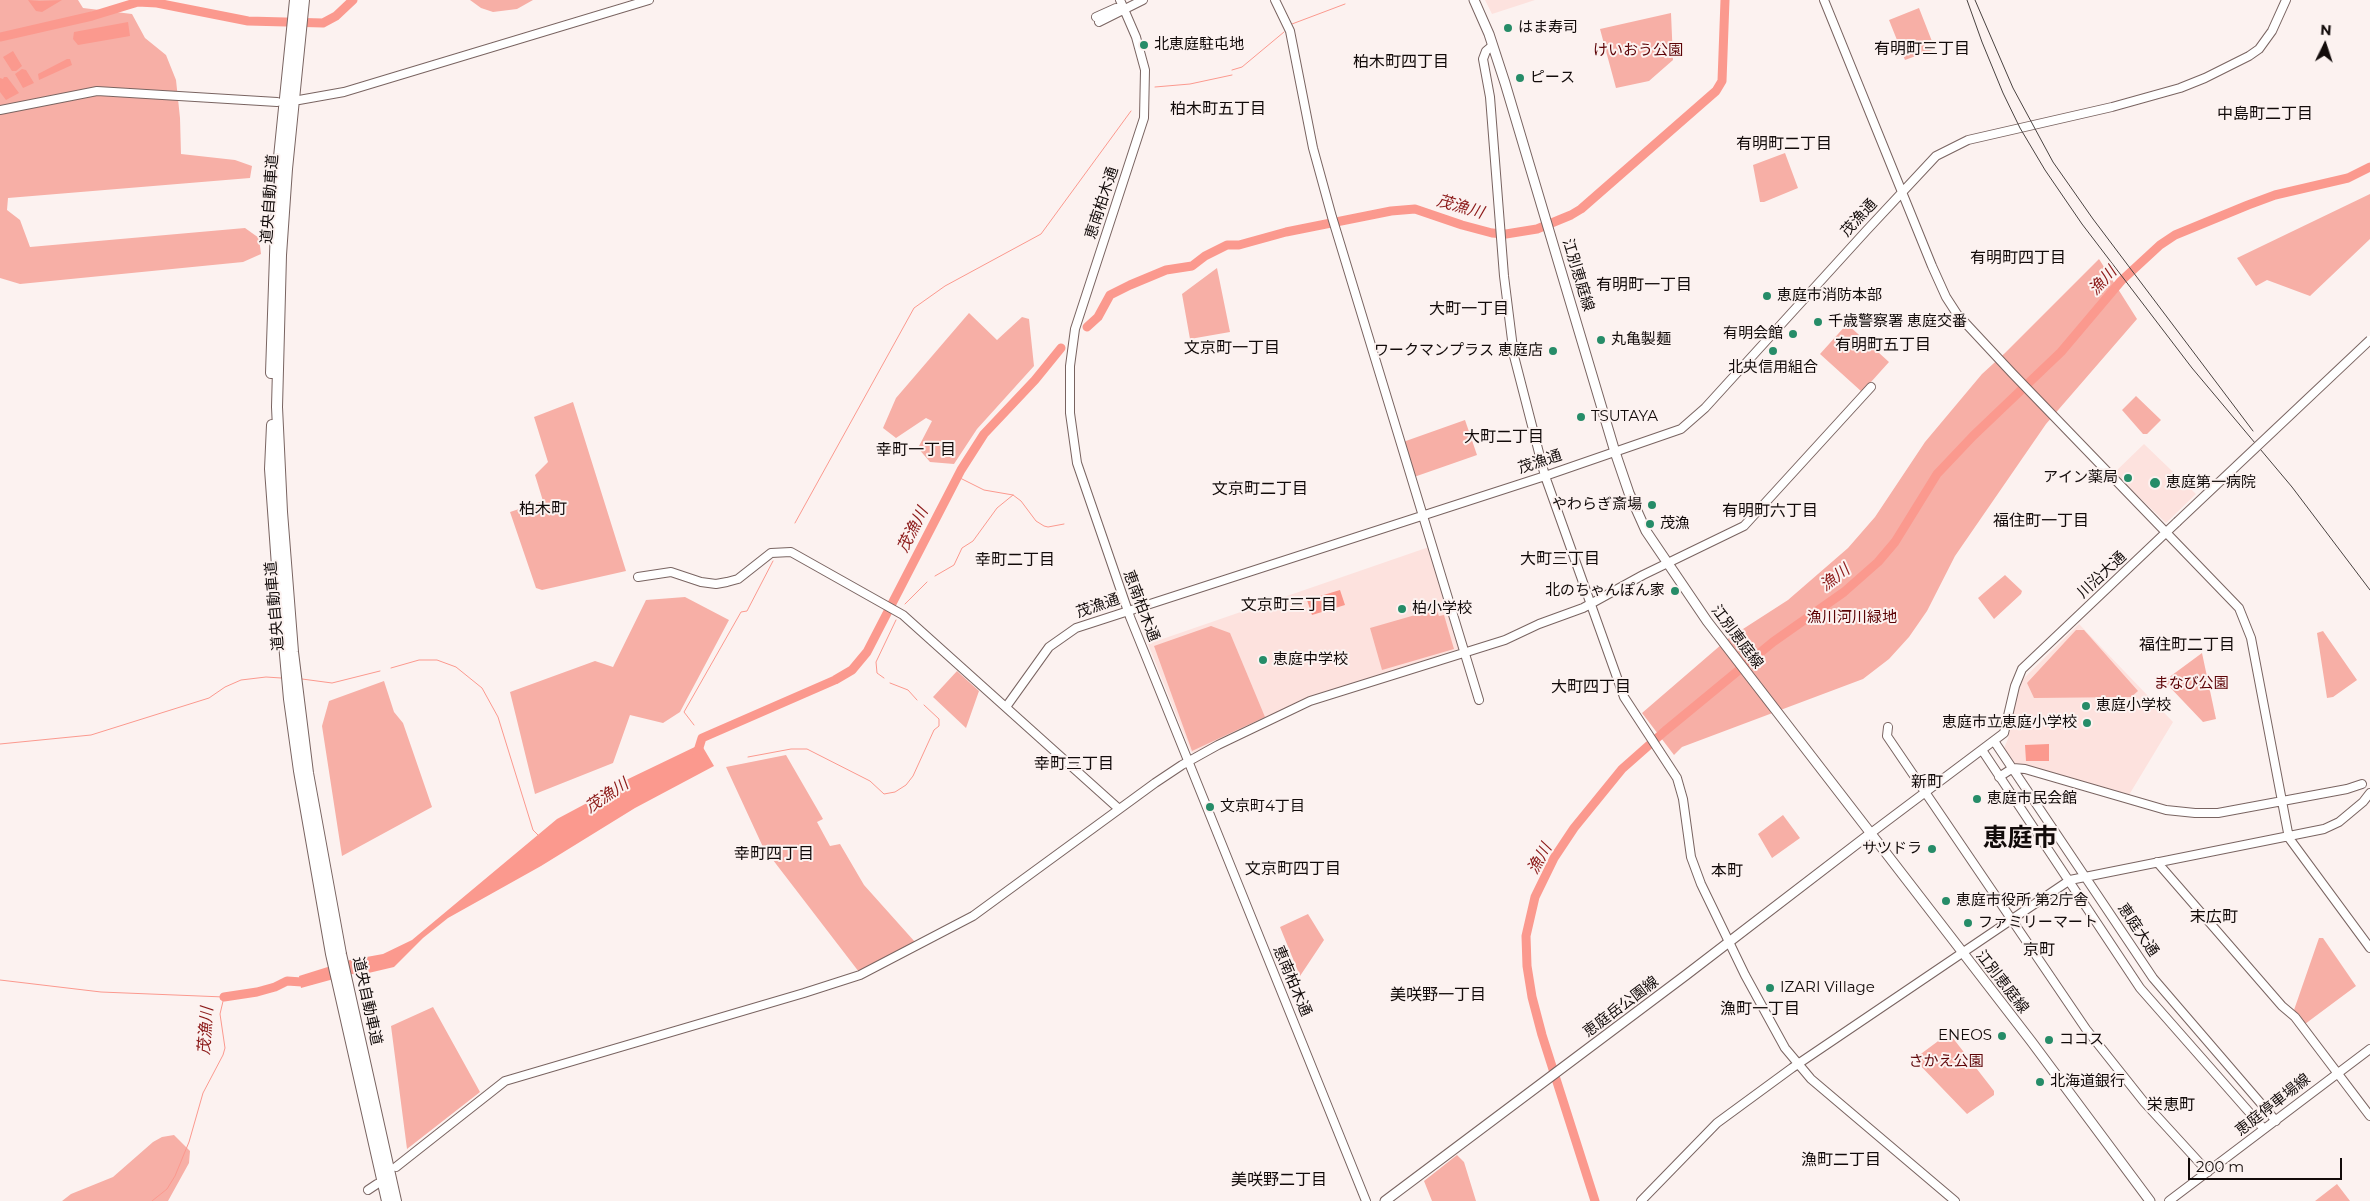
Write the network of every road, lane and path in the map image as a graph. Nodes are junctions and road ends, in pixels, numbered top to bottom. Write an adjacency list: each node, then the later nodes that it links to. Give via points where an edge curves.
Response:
1 (649, 0): 12 (street, via 344,92)
2 (1120, 0): 9 (street, 恵南柏木通)
3 (1143, 0): 9 (street)
4 (1275, 0): 20 (street, via 1290,31 1313,148)
5 (1474, 0): 11 (main road, 江別恵庭線)
6 (1824, 0): 15 (street)
7 (2286, 0): 15 (street, 茂漁通, via 2272,31 2259,49 2227,68 2180,88 1968,140 1931,161)
8 (298, 5): 51 (highway, 道央自動車道, via 281,255 277,406 300,712)
9 (1123, 9): 10 (street, via 1116,8); 25 (street, 恵南柏木通, via 1136,37 1145,70 1144,118 1075,329 1069,385 1071,430 1077,464)
10 (1097, 20)
11 (1492, 46): 18 (main road, 江別恵庭線); 19 (street, via 1486,50 1483,59 1490,97 1514,356)
12 (299, 100)
13 (278, 102): 14 (street, via 97,91)
14 (0, 110)
15 (1902, 193): 18 (street, 茂漁通, via 1695,419 1671,434); 21 (street, via 1946,297 1957,314)
16 (2370, 340): 21 (street, 川沿大通, bridge)
17 (1871, 387): 22 (street, via 1744,526)
18 (1616, 452): 19 (street, 茂漁通); 22 (main road, 江別恵庭線, via 1636,512)
19 (1546, 476): 20 (street, 茂漁通); 24 (street)
20 (1422, 515): 25 (street, 茂漁通); 26 (street)
21 (2167, 532): 30 (street, 川沿大通, via 2022,669 2004,733); 38 (street, via 2231,598 2246,622)
22 (1668, 564): 24 (street); 42 (main road, 江別恵庭線, via 1762,693)
23 (638, 577): 28 (street, via 671,572 716,584 738,579 770,552 790,552 903,615)
24 (1590, 603): 26 (street, via 1506,640); 48 (street, via 1624,697 1677,778 1693,863)
25 (1128, 611): 28 (street, 茂漁通, via 1076,628 1054,642); 32 (street, 恵南柏木通)
26 (1465, 653): 27 (street); 32 (street, via 1310,701)
27 (1479, 700)
28 (1006, 707): 40 (street)
29 (1888, 727): 36 (street, via 1887,736)
30 (1994, 741): 31 (street, 川沿大通); 33 (street, 恵庭大通)
31 (1982, 750): 34 (street, 恵庭大通); 36 (street, 川沿大通)
32 (1189, 761): 40 (street); 64 (street, 恵南柏木通)
33 (2013, 768): 34 (street); 38 (street, via 2185,813 2218,813); 45 (street, 恵庭大通)
34 (1999, 777): 46 (street, 恵庭大通)
35 (2362, 784): 38 (street)
36 (1926, 793): 42 (street, 川沿大通); 47 (street)
37 (2370, 793): 39 (street)
38 (2281, 801): 43 (street)
39 (2363, 802): 41 (street); 43 (street, via 2339,822)
40 (1119, 809): 58 (street, via 973,916 860,975 505,1082)
41 (2370, 809)
42 (1871, 833): 48 (main road, 恵庭岳公園線); 50 (main road, 江別恵庭線)
43 (2289, 838): 44 (street); 49 (street)
44 (2157, 862): 45 (street); 54 (street, via 2295,1017)
45 (2085, 876): 46 (street); 56 (street, 恵庭大通, via 2153,978)
46 (2070, 880): 47 (street); 57 (street, 恵庭大通, via 2140,988)
47 (2012, 919): 50 (street); 59 (street, via 2086,1029 2120,1073)
48 (1729, 942): 53 (street, via 1773,1027); 65 (main road, 恵庭岳公園線)
49 (2370, 948)
50 (1962, 953): 53 (street); 68 (main road, 江別恵庭線)
51 (343, 989): 62 (highway, 道央自動車道); 63 (highway, 道央自動車道)
52 (2370, 1049): 54 (street, 恵庭停車場線)
53 (1799, 1064): 66 (street, via 1717,1123); 67 (street, via 1822,1089)
54 (2338, 1073): 55 (street); 56 (street, 恵庭停車場線)
55 (2370, 1116)
56 (2276, 1121): 57 (street, 恵庭停車場線)
57 (2264, 1129): 59 (street, 恵庭停車場線)
58 (396, 1168)
59 (2208, 1172): 69 (street, 恵庭停車場線)
60 (377, 1184): 61 (street)
61 (368, 1190)
62 (387, 1201)
63 (396, 1201)
64 (1366, 1201)
65 (1385, 1201)
66 (1641, 1201)
67 (1955, 1201)
68 (2150, 1201)
69 (2169, 1201)

